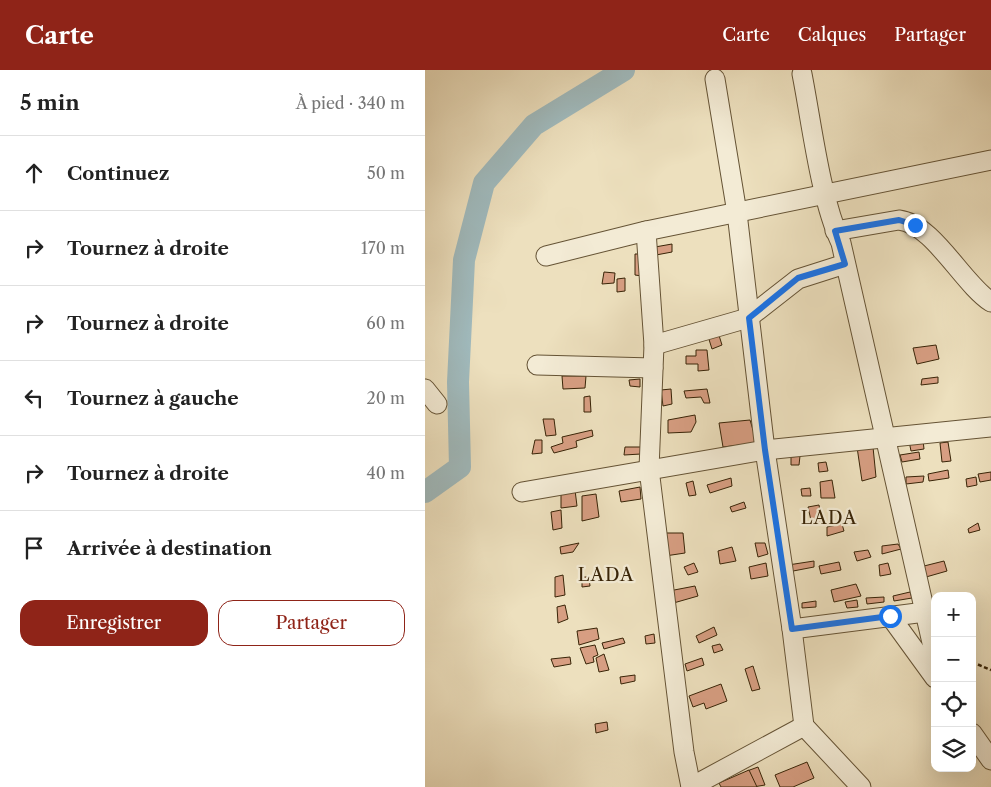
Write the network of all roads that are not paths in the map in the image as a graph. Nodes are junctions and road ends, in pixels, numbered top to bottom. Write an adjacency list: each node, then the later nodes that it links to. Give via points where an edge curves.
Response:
1 (802, 74): 4 (street)
2 (715, 79): 5 (street)
3 (991, 160): 4 (street)
4 (826, 194): 5 (street); 7 (street)
5 (737, 212): 6 (street); 11 (street)
6 (647, 231): 8 (street); 12 (street)
7 (835, 231): 9 (street); 10 (street, via 907,221)
8 (546, 256)
9 (845, 264): 11 (street, via 798,278); 18 (street)
10 (991, 302)
11 (749, 318): 12 (street); 19 (street)
12 (654, 345): 14 (street)
13 (537, 365): 14 (street)
14 (653, 368): 20 (street)
15 (425, 389): 16 (street)
16 (437, 404)
17 (991, 427): 18 (street)
18 (886, 437): 19 (street); 22 (street)
19 (765, 450): 20 (street); 24 (street)
20 (649, 469): 21 (street); 30 (street)
21 (522, 492)
22 (925, 612): 23 (street); 25 (street)
23 (890, 616): 24 (street); 26 (street)
24 (792, 629): 27 (street)
25 (931, 638)
26 (931, 672)
27 (804, 726): 30 (street); 31 (street)
28 (976, 738): 29 (street)
29 (991, 760)
30 (691, 787)
31 (861, 787)

